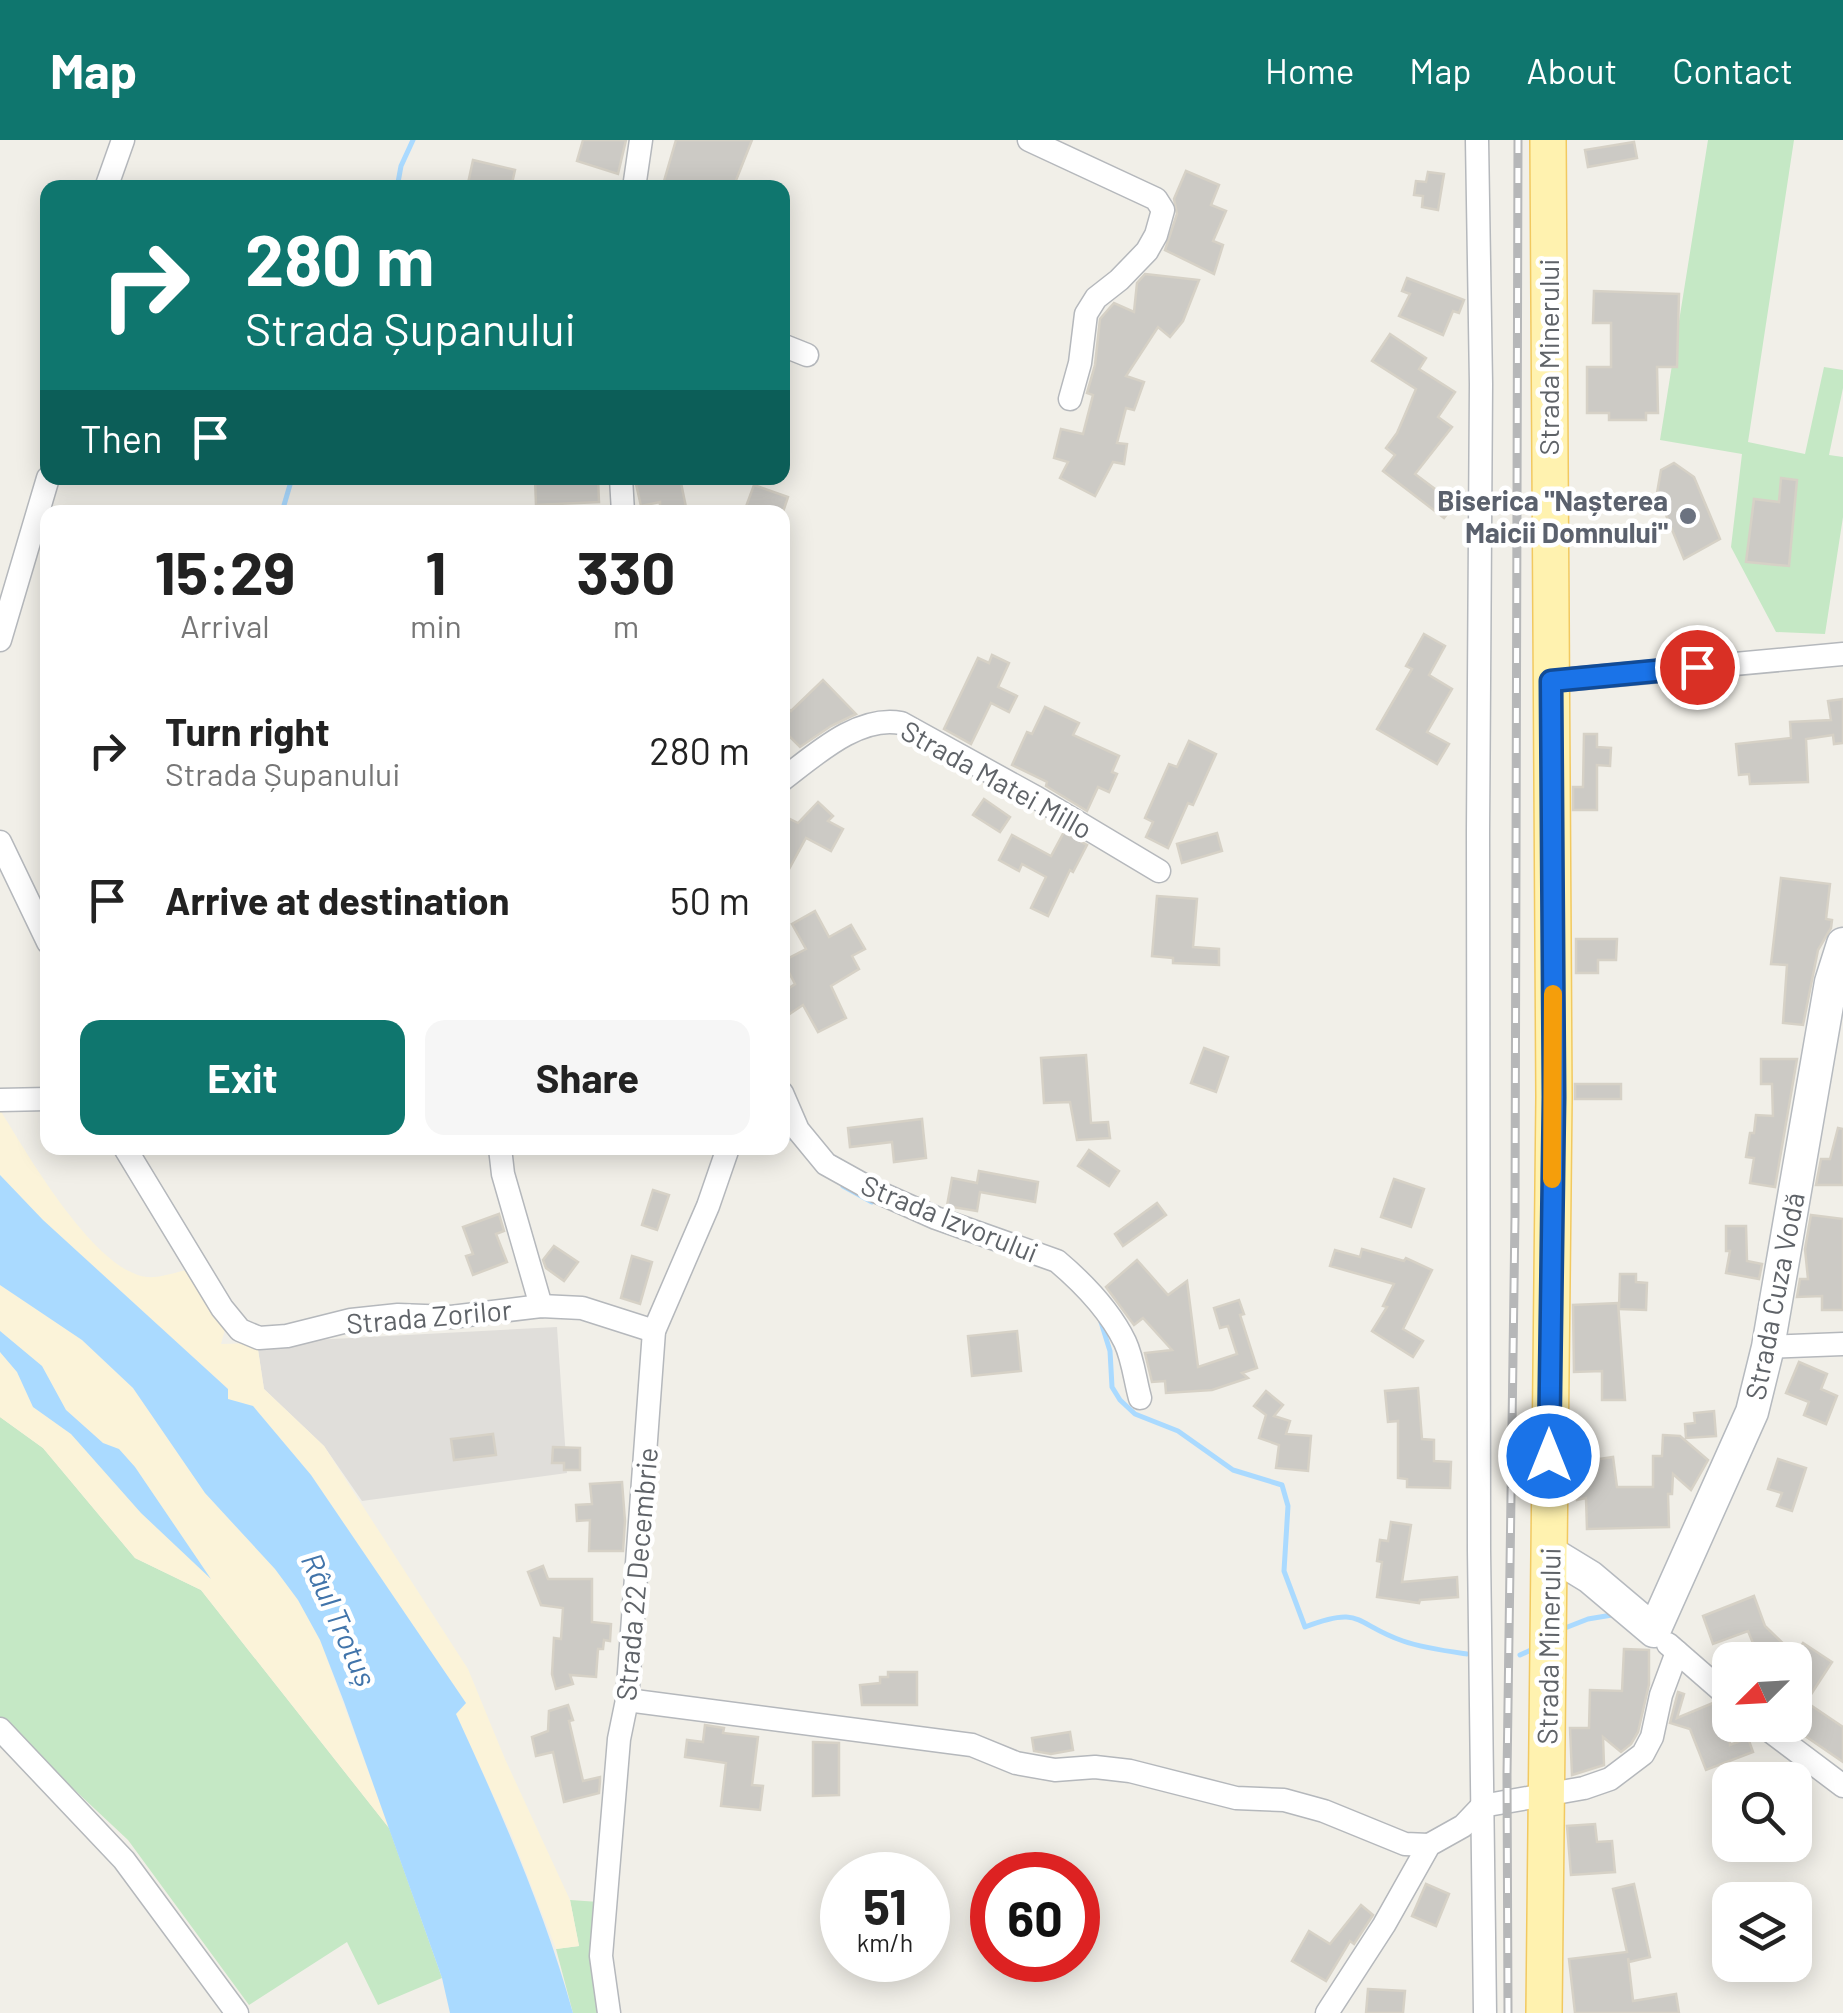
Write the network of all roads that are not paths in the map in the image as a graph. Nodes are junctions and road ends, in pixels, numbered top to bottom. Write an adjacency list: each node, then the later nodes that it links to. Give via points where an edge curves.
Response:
1 (123, 140): 6 (street)
2 (641, 140): 7 (street)
3 (1030, 140): 10 (street, via 1156,199 1163,210 1146,251 1086,314)
4 (1477, 140): 39 (street)
5 (1548, 140): 14 (main road, Strada Minerului)
6 (109, 180)
7 (635, 180)
8 (790, 349): 9 (street)
9 (807, 355)
10 (1070, 400)
11 (40, 505): 12 (street)
12 (0, 640)
13 (1843, 654): 14 (street)
14 (1551, 681): 31 (main road, Strada Minerului)
15 (790, 775): 17 (street, Strada Matei Millo, via 855,730 901,724)
16 (0, 842): 18 (street)
17 (1159, 871)
18 (40, 925)
19 (1843, 944): 29 (street, Strada Cuza Vodă)
20 (0, 1100): 21 (street)
21 (40, 1100)
22 (790, 1112): 30 (street, Strada Izvorului, via 826,1164 936,1218 1057,1261 1073,1274 1126,1344)
23 (128, 1155): 26 (street, Strada Zorilor, via 222,1308 240,1330 259,1338 351,1320)
24 (501, 1155): 26 (street)
25 (726, 1155): 27 (street, Strada 22 Decembrie)
26 (540, 1306): 27 (street, Strada Zorilor, via 582,1308)
27 (654, 1331): 34 (street, Strada 22 Decembrie)
28 (1843, 1344): 29 (street)
29 (1768, 1347): 32 (street, Strada Cuza Vodă, via 1752,1412)
30 (1140, 1398)
31 (1549, 1552): 32 (street, via 1590,1577); 38 (main road, Strada Minerului)
32 (1666, 1642): 33 (street); 38 (street, via 1661,1695 1643,1754 1610,1779)
33 (1712, 1682)
34 (627, 1700): 40 (street, via 972,1746 1056,1770 1130,1770 1236,1798 1284,1800 1405,1844); 42 (street, Strada 22 Decembrie, via 602,1956)
35 (0, 1729): 41 (street, via 124,1860)
36 (1785, 1742): 37 (street)
37 (1843, 1786)
38 (1546, 1794): 39 (street); 45 (main road, Strada Minerului)
39 (1482, 1806): 40 (street); 44 (street)
40 (1428, 1845): 43 (street)
41 (237, 2013)
42 (610, 2013)
43 (1327, 2013)
44 (1485, 2013)
45 (1544, 2013)

